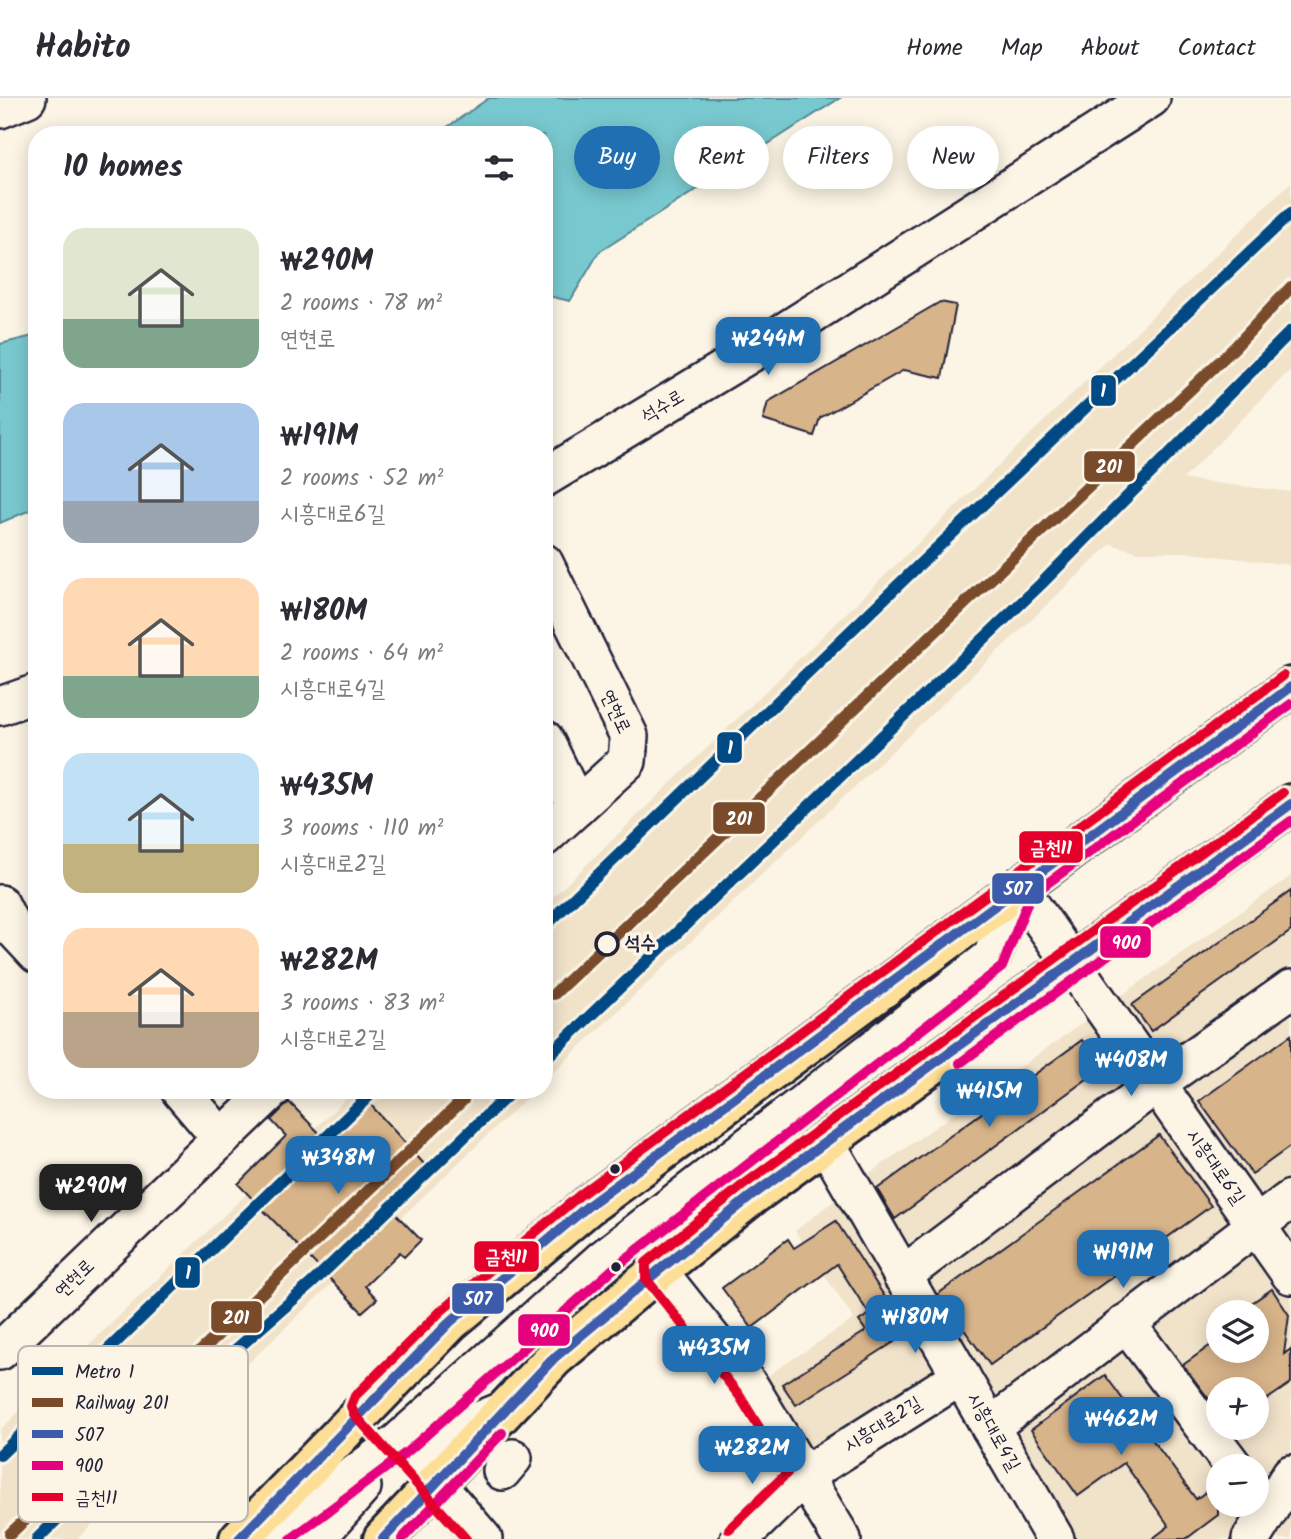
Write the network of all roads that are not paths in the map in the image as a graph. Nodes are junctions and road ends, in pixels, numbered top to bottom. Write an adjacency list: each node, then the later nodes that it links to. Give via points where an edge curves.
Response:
1 (27, 98): 3 (street)
2 (1151, 98): 4 (street, 석수로, via 756,351)
3 (0, 109)
4 (553, 473)
5 (553, 581): 11 (street, 연현로, via 629,736 627,761)
6 (1291, 687): 13 (main road)
7 (28, 696): 8 (street)
8 (0, 706)
9 (553, 758): 11 (street)
10 (1291, 804): 16 (main road)
11 (577, 807): 12 (street, 연현로)
12 (553, 829)
13 (1018, 887): 16 (street, 시흥대로6길); 31 (main road, via 588,1206 450,1322); 34 (street, via 992,957 604,1258)
14 (4, 921): 15 (street)
15 (28, 945)
16 (1072, 963): 18 (street, 시흥대로6길); 22 (main road)
17 (1291, 989): 18 (street)
18 (1156, 1084): 24 (street, 시흥대로6길); 27 (street)
19 (188, 1099): 21 (street)
20 (271, 1099): 21 (street, 연현로)
21 (221, 1138): 29 (street, 연현로)
22 (825, 1143): 25 (main road); 27 (street, 시흥대로4길)
23 (1291, 1199): 24 (street)
24 (1256, 1225): 26 (street, 시흥대로6길); 28 (street)
25 (658, 1271): 32 (main road, via 554,1358); 37 (street, via 750,1387)
26 (1291, 1275)
27 (902, 1276): 30 (street, 시흥대로4길)
28 (1126, 1324): 33 (street); 35 (street)
29 (0, 1351)
30 (961, 1376): 33 (street, 시흥대로4길); 37 (street, 시흥대로2길)
31 (365, 1406): 34 (street); 40 (main road)
32 (505, 1410): 34 (street); 38 (main road)
33 (990, 1427): 47 (street, 시흥대로4길)
34 (402, 1446): 38 (street); 41 (street); 42 (street)
35 (1224, 1454)
36 (1291, 1474): 39 (street)
37 (805, 1475): 45 (street, 시흥대로2길); 46 (street)
38 (435, 1483): 43 (main road); 44 (street)
39 (1269, 1502)
40 (239, 1539)
41 (268, 1539)
42 (316, 1539)
43 (383, 1539)
44 (483, 1539)
45 (739, 1539)
46 (842, 1539)
47 (1055, 1539)

